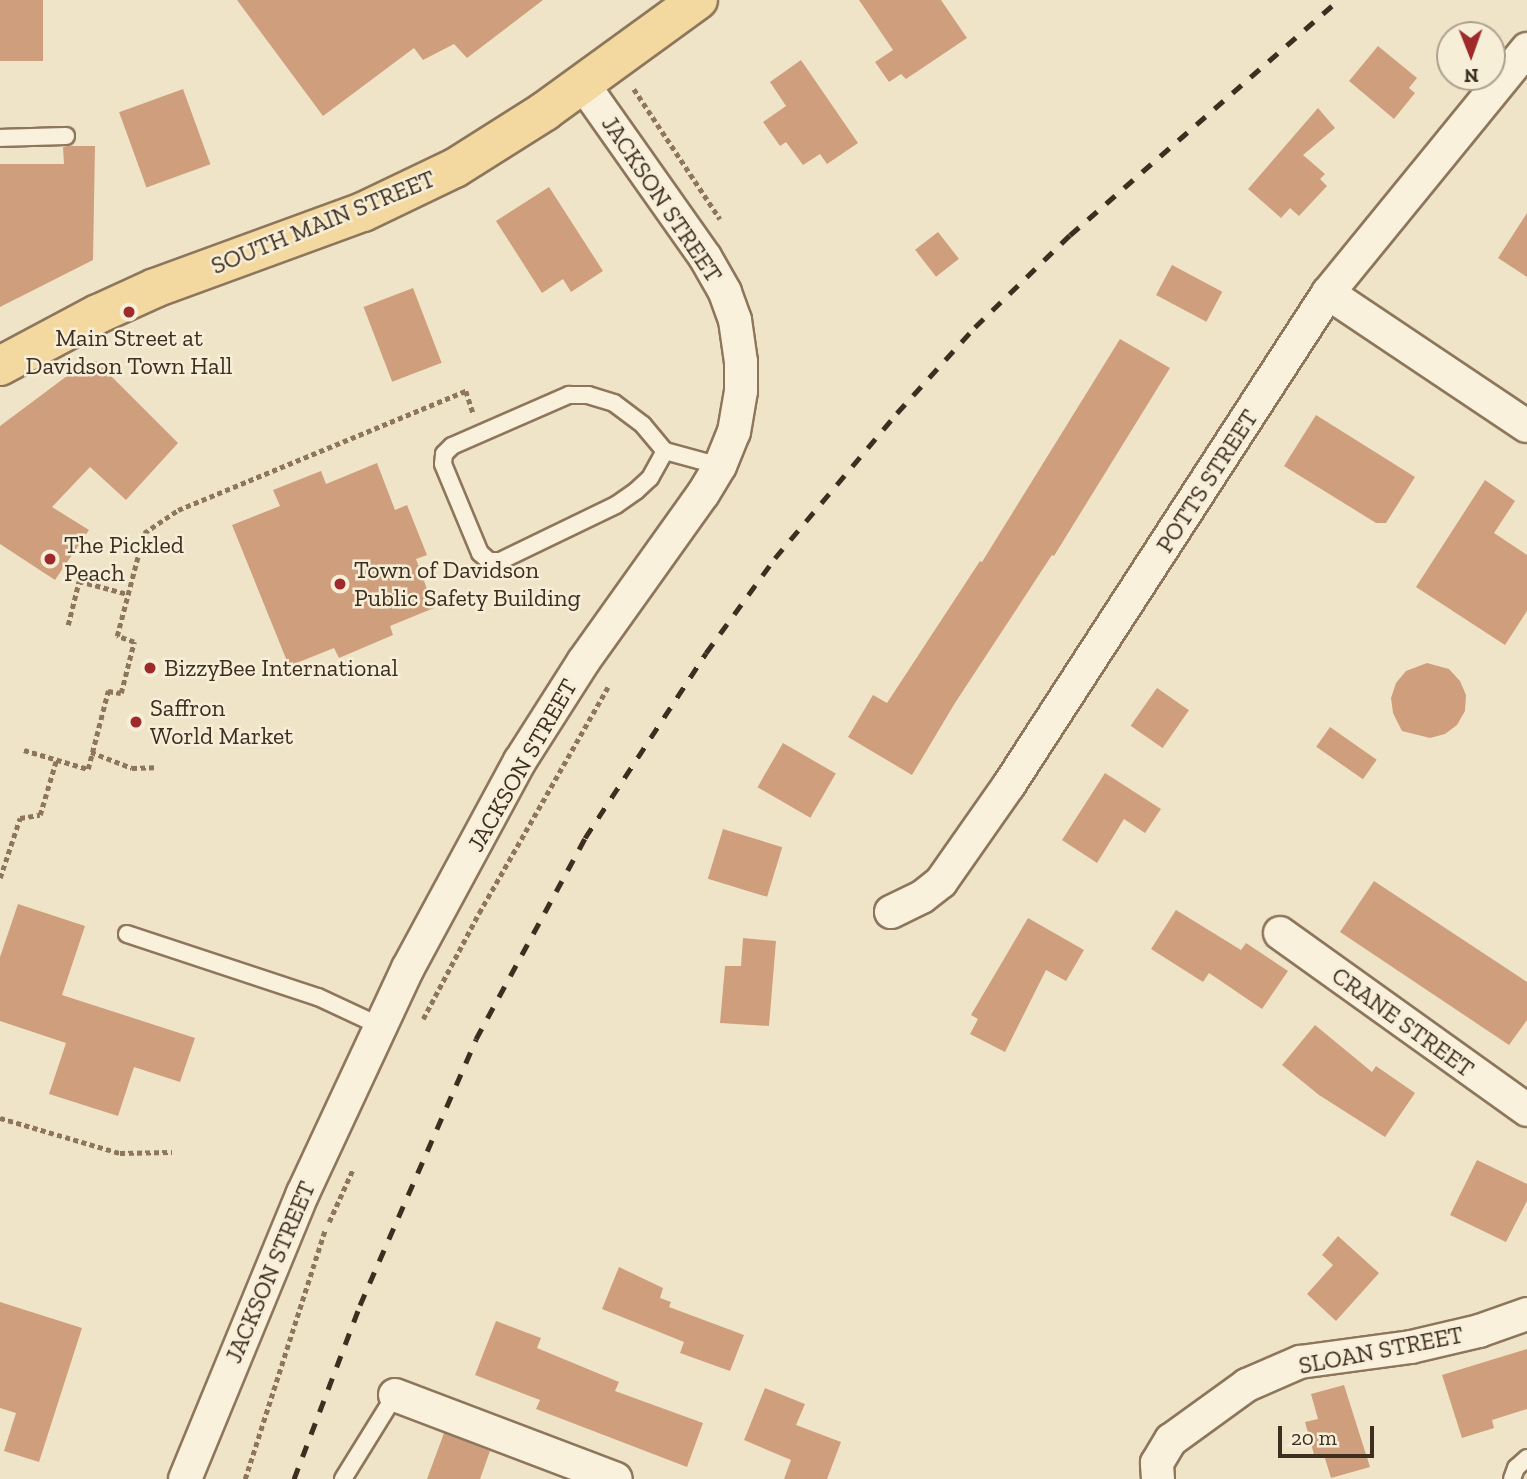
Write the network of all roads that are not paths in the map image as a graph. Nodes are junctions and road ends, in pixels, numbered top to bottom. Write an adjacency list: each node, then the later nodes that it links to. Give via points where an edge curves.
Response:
1 (698, 0): 3 (main road, SOUTH MAIN STREET)
2 (1527, 49): 6 (street, POTTS STREET)
3 (583, 85): 7 (main road, SOUTH MAIN STREET, via 455,168 411,190 155,288); 10 (street, JACKSON STREET, via 705,257 728,302 741,362 741,391 734,432)
4 (66, 136): 5 (lane)
5 (0, 138)
6 (1328, 293): 8 (street); 11 (street, POTTS STREET, via 1009,785 941,882)
7 (0, 366)
8 (1527, 426)
9 (665, 451): 9 (lane, via 643,425 614,403 569,394 452,446 444,454 443,464 480,553 489,561 500,561 616,505 650,478); 10 (lane)
10 (720, 466): 14 (street, JACKSON STREET, via 520,761)
11 (891, 912)
12 (1280, 933): 15 (street, CRANE STREET)
13 (127, 934): 14 (lane, via 318,997)
14 (380, 1026): 19 (street, JACKSON STREET, via 303,1193)
15 (1527, 1110)
16 (1527, 1314): 22 (street, SLOAN STREET, via 1410,1347 1300,1362 1247,1385 1171,1440 1157,1464)
17 (394, 1395): 20 (lane); 21 (street)
18 (1527, 1458): 23 (lane)
19 (189, 1478)
20 (343, 1479)
21 (616, 1479)
22 (1158, 1479)
23 (1512, 1479)

